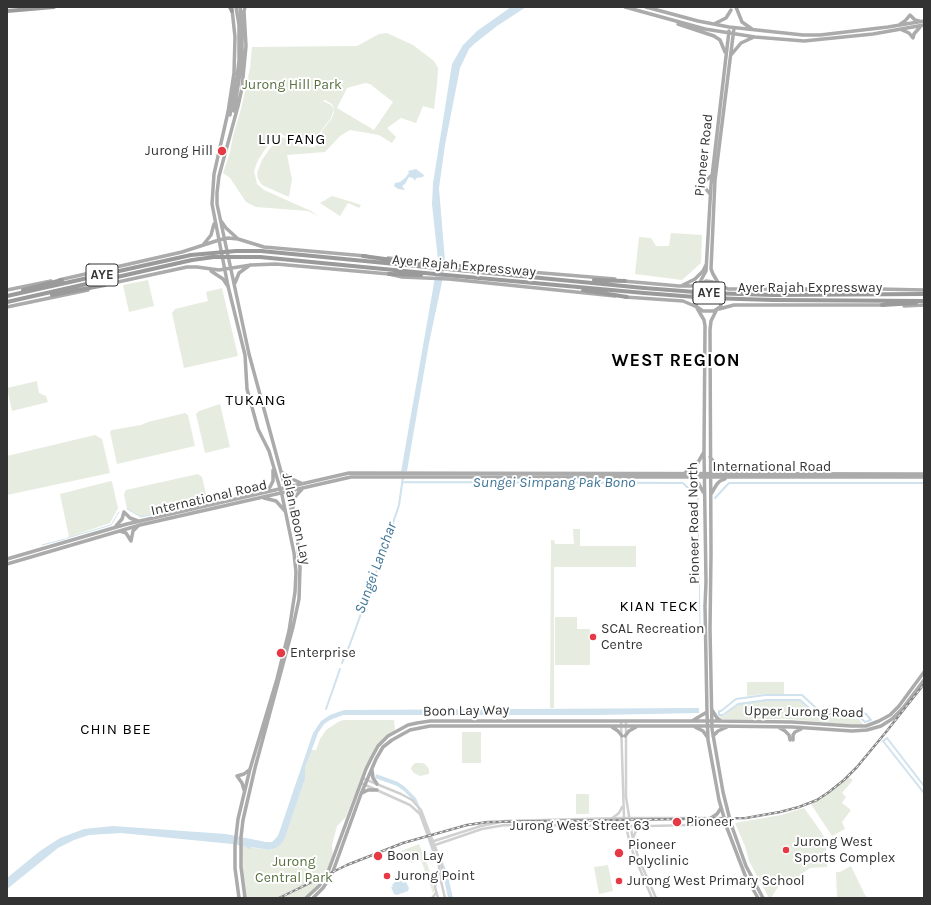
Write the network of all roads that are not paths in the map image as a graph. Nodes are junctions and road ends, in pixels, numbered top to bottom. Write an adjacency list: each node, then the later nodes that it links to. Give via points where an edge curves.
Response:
1 (54, 7): 10 (highway)
2 (236, 7): 22 (main road)
3 (240, 7): 22 (main road)
4 (244, 7): 24 (main road, via 246,46 242,88)
5 (625, 7): 11 (main road)
6 (646, 7): 13 (main road)
7 (736, 7): 17 (main road, via 742,22)
8 (231, 8): 23 (main road, via 235,37 234,73)
9 (731, 10): 13 (main road, via 726,18)
10 (7, 11)
11 (659, 16): 18 (main road, via 705,29); 20 (main road, via 714,36 720,40)
12 (924, 20): 16 (main road); 16 (main road, via 915,20 910,15)
13 (713, 24): 15 (main road)
14 (924, 25): 16 (main road); 16 (main road, via 917,30 913,38)
15 (731, 28): 17 (main road); 18 (main road, Pioneer Road)
16 (898, 28): 17 (main road, via 820,35); 19 (main road, via 837,39 804,41)
17 (755, 31)
18 (731, 33): 19 (main road); 20 (main road, Pioneer Road); 21 (main road, Pioneer Road)
19 (755, 37): 21 (main road, via 741,43)
20 (726, 52): 25 (main road, Pioneer Road)
21 (730, 56): 48 (main road, Pioneer Road, via 715,189 711,269)
22 (240, 61): 23 (main road); 24 (main road, via 236,105)
23 (224, 135): 28 (main road, Jalan Boon Lay, via 212,185)
24 (229, 137): 27 (main road, Jalan Boon Lay, via 218,186 217,204)
25 (712, 175): 26 (main road, Pioneer Road); 26 (main road, via 702,184)
26 (710, 194): 34 (main road, Pioneer Road)
27 (220, 218): 29 (main road, Jalan Boon Lay); 30 (main road)
28 (215, 222): 31 (main road, Jalan Boon Lay); 32 (main road, via 211,235)
29 (224, 239): 30 (main road); 31 (main road); 37 (main road, Jalan Boon Lay)
30 (238, 239): 33 (main road, via 264,247)
31 (219, 240): 32 (main road); 39 (main road, Jalan Boon Lay)
32 (202, 246): 42 (main road)
33 (362, 256): 36 (highway); 44 (main road)
34 (707, 262): 45 (main road, Pioneer Road); 51 (main road, via 695,279)
35 (250, 265): 37 (main road); 40 (main road, via 296,265); 46 (main road, via 239,273)
36 (433, 267): 43 (highway, Ayer Rajah Expressway / AYE); 57 (highway, Ayer Rajah Expressway / AYE, bridge, via 236,250 191,255)
37 (230, 268): 39 (main road); 46 (main road, Jalan Boon Lay)
38 (206, 269): 39 (main road); 47 (main road, via 187,267); 49 (main road, via 216,274)
39 (224, 270): 49 (main road, Jalan Boon Lay)
40 (389, 274): 41 (highway); 59 (main road)
41 (435, 274): 50 (highway, Ayer Rajah Expressway / AYE); 61 (highway, Ayer Rajah Expressway / AYE, bridge, via 260,257 214,257)
42 (62, 280): 53 (main road); 57 (highway)
43 (584, 281): 44 (highway); 60 (highway, Ayer Rajah Expressway / AYE, bridge)
44 (625, 281): 51 (main road)
45 (700, 283): 48 (main road, via 709,281); 51 (main road); 66 (main road, via 693,295 693,302)
46 (234, 284): 71 (main road, Jalan Boon Lay, via 251,362)
47 (105, 285): 61 (highway); 65 (main road)
48 (719, 285): 52 (main road, via 728,289); 67 (main road, via 724,297)
49 (228, 286): 70 (main road, Jalan Boon Lay, via 244,355 247,389 258,429 269,451)
50 (563, 286): 59 (highway); 60 (highway, Ayer Rajah Expressway / AYE, bridge, via 708,298)
51 (679, 286)
52 (799, 289): 54 (main road); 55 (highway)
53 (7, 290)
54 (924, 290)
55 (876, 293): 56 (highway, Ayer Rajah Expressway / AYE); 60 (highway, Ayer Rajah Expressway / AYE)
56 (924, 294)
57 (12, 295): 58 (highway, Ayer Rajah Expressway / AYE)
58 (7, 296)
59 (627, 297): 66 (main road, via 683,301)
60 (773, 297): 63 (highway, Ayer Rajah Expressway / AYE)
61 (18, 300): 62 (highway, Ayer Rajah Expressway / AYE)
62 (7, 302)
63 (924, 303): 64 (highway)
64 (882, 305): 67 (main road, via 735,304)
65 (7, 307)
66 (697, 308): 67 (main road, via 707,312); 68 (main road, Pioneer Road North, via 705,326)
67 (718, 309): 69 (main road, Pioneer Road North, via 712,318 710,330)
68 (704, 451): 72 (main road, via 697,464); 73 (main road, Pioneer Road North)
69 (710, 457): 74 (main road, Pioneer Road North); 75 (main road, via 717,466)
70 (272, 464): 87 (main road, Jalan Boon Lay); 88 (main road, via 273,481)
71 (281, 472): 84 (main road, via 295,481); 86 (main road, Jalan Boon Lay)
72 (685, 473): 73 (main road, International Road); 78 (main road, International Road)
73 (704, 473): 74 (main road, International Road); 80 (main road, Pioneer Road North)
74 (710, 473): 75 (main road, International Road); 81 (main road, Pioneer Road North)
75 (732, 473): 76 (main road, International Road)
76 (924, 474)
77 (399, 475): 78 (main road, International Road); 84 (main road, International Road, via 349,473); 85 (main road, International Road, via 351,477)
78 (411, 475): 79 (main road, International Road)
79 (688, 478): 80 (main road, International Road); 89 (main road, via 699,484)
80 (704, 478): 81 (main road, International Road); 89 (main road, Pioneer Road North)
81 (710, 478): 82 (main road, International Road); 90 (main road, Pioneer Road North)
82 (734, 478): 83 (main road, International Road); 90 (main road, via 720,481)
83 (924, 478)
84 (304, 483): 86 (main road, International Road)
85 (302, 488): 86 (main road, International Road); 93 (main road, via 293,499)
86 (286, 490): 87 (main road, International Road); 93 (main road, Jalan Boon Lay)
87 (280, 491): 88 (main road, International Road); 91 (main road, International Road); 92 (main road, Jalan Boon Lay)
88 (265, 492): 94 (main road, International Road)
89 (704, 495): 101 (main road, Pioneer Road North)
90 (710, 495): 100 (main road, Pioneer Road North)
91 (259, 498): 92 (main road, via 276,501); 94 (main road, International Road)
92 (286, 512): 117 (main road, Jalan Boon Lay, via 296,572 293,613 277,679)
93 (293, 516): 123 (main road, Jalan Boon Lay, via 300,568 298,603)
94 (140, 523): 95 (main road, International Road); 95 (main road, via 133,531 131,540); 95 (main road, via 124,512)
95 (117, 529): 96 (main road, International Road); 97 (main road, International Road)
96 (7, 559)
97 (7, 564)
98 (924, 672): 104 (main road, Upper Jurong Road, via 899,706 879,721 866,726)
99 (924, 680): 112 (main road, Upper Jurong Road, via 903,708 881,726 852,732)
100 (711, 708): 103 (main road); 106 (main road, Pioneer Road North)
101 (707, 712): 102 (main road); 106 (main road, Pioneer Road North)
102 (690, 721): 105 (main road, Boon Lay Way); 106 (main road, Boon Lay Way)
103 (721, 721): 104 (main road, Upper Jurong Road); 106 (main road, Upper Jurong Road)
104 (806, 723): 112 (main road)
105 (624, 724): 107 (main road, Boon Lay Way); 108 (main road, Boon Lay Way); 113 (street); 118 (main road, Boon Lay Way, via 417,722 398,730 378,746)
106 (710, 724): 109 (main road, Boon Lay Way); 110 (main road, Upper Jurong Road); 114 (main road, Pioneer Road North); 115 (main road, Pioneer Road North)
107 (611, 726): 113 (main road); 116 (main road, Boon Lay Way, via 419,727 401,734 383,747)
108 (637, 726): 109 (main road, Boon Lay Way); 113 (main road)
109 (694, 726): 115 (main road, via 703,731)
110 (728, 726): 111 (main road, Upper Jurong Road); 114 (main road)
111 (777, 726): 112 (main road, Upper Jurong Road); 112 (main road, via 785,731 791,740 795,732)
112 (806, 728)
113 (624, 736): 126 (street); 129 (street)
114 (713, 736): 132 (main road, Pioneer Road North)
115 (708, 740): 127 (main road, Pioneer Road North)
116 (372, 768): 119 (main road, Boon Lay Way); 121 (main road, via 373,778)
117 (250, 769): 124 (main road, Jalan Boon Lay); 124 (main road, via 245,774 236,776 242,782)
118 (362, 778): 119 (street); 120 (main road, Boon Lay Way)
119 (367, 780): 120 (main road, Boon Lay Way); 121 (street)
120 (363, 784): 122 (street); 125 (main road, Boon Lay Way); 146 (main road, Boon Lay Way, via 328,872 319,886)
121 (377, 784): 141 (street, via 402,794 417,805)
122 (377, 790): 125 (main road, via 368,790); 141 (street, via 416,809)
123 (249, 792): 124 (main road); 145 (main road, Jalan Boon Lay, via 240,846)
124 (244, 793): 144 (main road, Jalan Boon Lay, via 235,845)
125 (361, 794): 147 (main road, Boon Lay Way, via 332,874)
126 (622, 806): 128 (street); 133 (street, via 619,813)
127 (721, 808): 130 (main road); 131 (main road, Pioneer Road North)
128 (624, 818): 129 (street, Jurong West Street 63); 133 (street, Jurong West Street 63); 136 (street)
129 (629, 818): 130 (street, Jurong West Street 63); 137 (street)
130 (711, 818): 131 (street, Jurong West Street 63)
131 (724, 818): 132 (street, Jurong West Street 63); 135 (main road, Pioneer Road North)
132 (729, 818): 134 (main road, Pioneer Road North)
133 (610, 819): 141 (street, Jurong West Street 63, via 505,821 481,826)
134 (731, 824): 135 (street, Jurong West Street 63); 154 (main road, Pioneer Road North, via 746,866)
135 (726, 825): 138 (street, Jurong West Street 63); 153 (main road, Pioneer Road North, via 745,875)
136 (625, 826): 137 (street, Jurong West Street 63); 140 (street, Jurong West Street 63, via 505,825); 151 (street, via 631,848)
137 (630, 826): 138 (street, Jurong West Street 63); 139 (street)
138 (642, 826): 139 (street, via 636,831)
139 (633, 840): 152 (street)
140 (446, 841): 141 (street, Jurong West Street 63); 142 (street, via 440,846)
141 (433, 844): 142 (street); 143 (street, via 439,865)
142 (438, 854): 150 (street, via 442,866)
143 (436, 892): 148 (street); 149 (street)
144 (239, 898)
145 (245, 898)
146 (306, 898)
147 (313, 898)
148 (432, 898)
149 (438, 898)
150 (444, 898)
151 (652, 898)
152 (656, 898)
153 (757, 898)
154 (764, 898)

